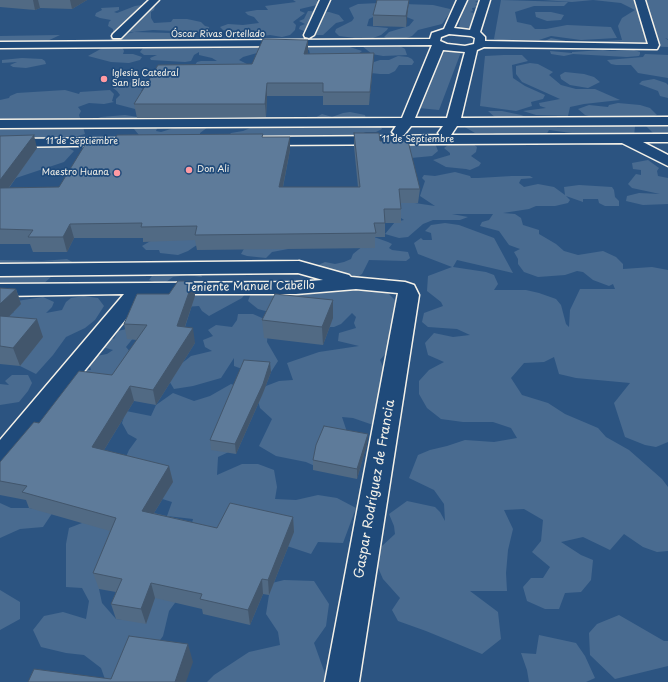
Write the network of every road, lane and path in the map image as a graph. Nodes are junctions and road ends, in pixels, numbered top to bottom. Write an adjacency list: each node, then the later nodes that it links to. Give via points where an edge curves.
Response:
1 (154, 0): 10 (street)
2 (325, 0): 8 (street)
3 (462, 0): 6 (street)
4 (485, 0): 7 (street)
5 (640, 0): 13 (street, via 653,47)
6 (448, 31): 7 (street); 11 (street)
7 (474, 33): 13 (street, via 480,37)
8 (309, 35): 10 (street, Óscar Rivas Ortellado); 11 (street, Óscar Rivas Ortellado)
9 (0, 36): 10 (street, Óscar Rivas Ortellado)
10 (117, 36)
11 (437, 41): 12 (street, Óscar Rivas Ortellado); 13 (street, via 445,47); 15 (street)
12 (0, 45)
13 (475, 46): 16 (street)
14 (668, 121): 16 (street, 11 de Septiembre)
15 (407, 122): 16 (street, 11 de Septiembre); 17 (street, 11 de Septiembre); 20 (street)
16 (453, 122): 21 (street)
17 (0, 124)
18 (668, 138): 19 (street, 11 de Septiembre)
19 (624, 139): 21 (street, 11 de Septiembre); 25 (street)
20 (394, 140): 21 (street, 11 de Septiembre); 22 (street, 11 de Septiembre)
21 (439, 140)
22 (244, 141)
23 (158, 142): 24 (street, 11 de Septiembre)
24 (0, 143)
25 (668, 161)
26 (0, 270): 27 (street, Teniente Manuel Cabello, via 299,267)
27 (356, 283): 28 (street, Teniente Manuel Cabello, via 296,288); 31 (street, Gaspar Rodríguez de Francia, via 398,286 407,290 409,295)
28 (140, 288): 29 (street, Teniente Manuel Cabello); 30 (street)
29 (0, 290)
30 (0, 458)
31 (342, 682)

